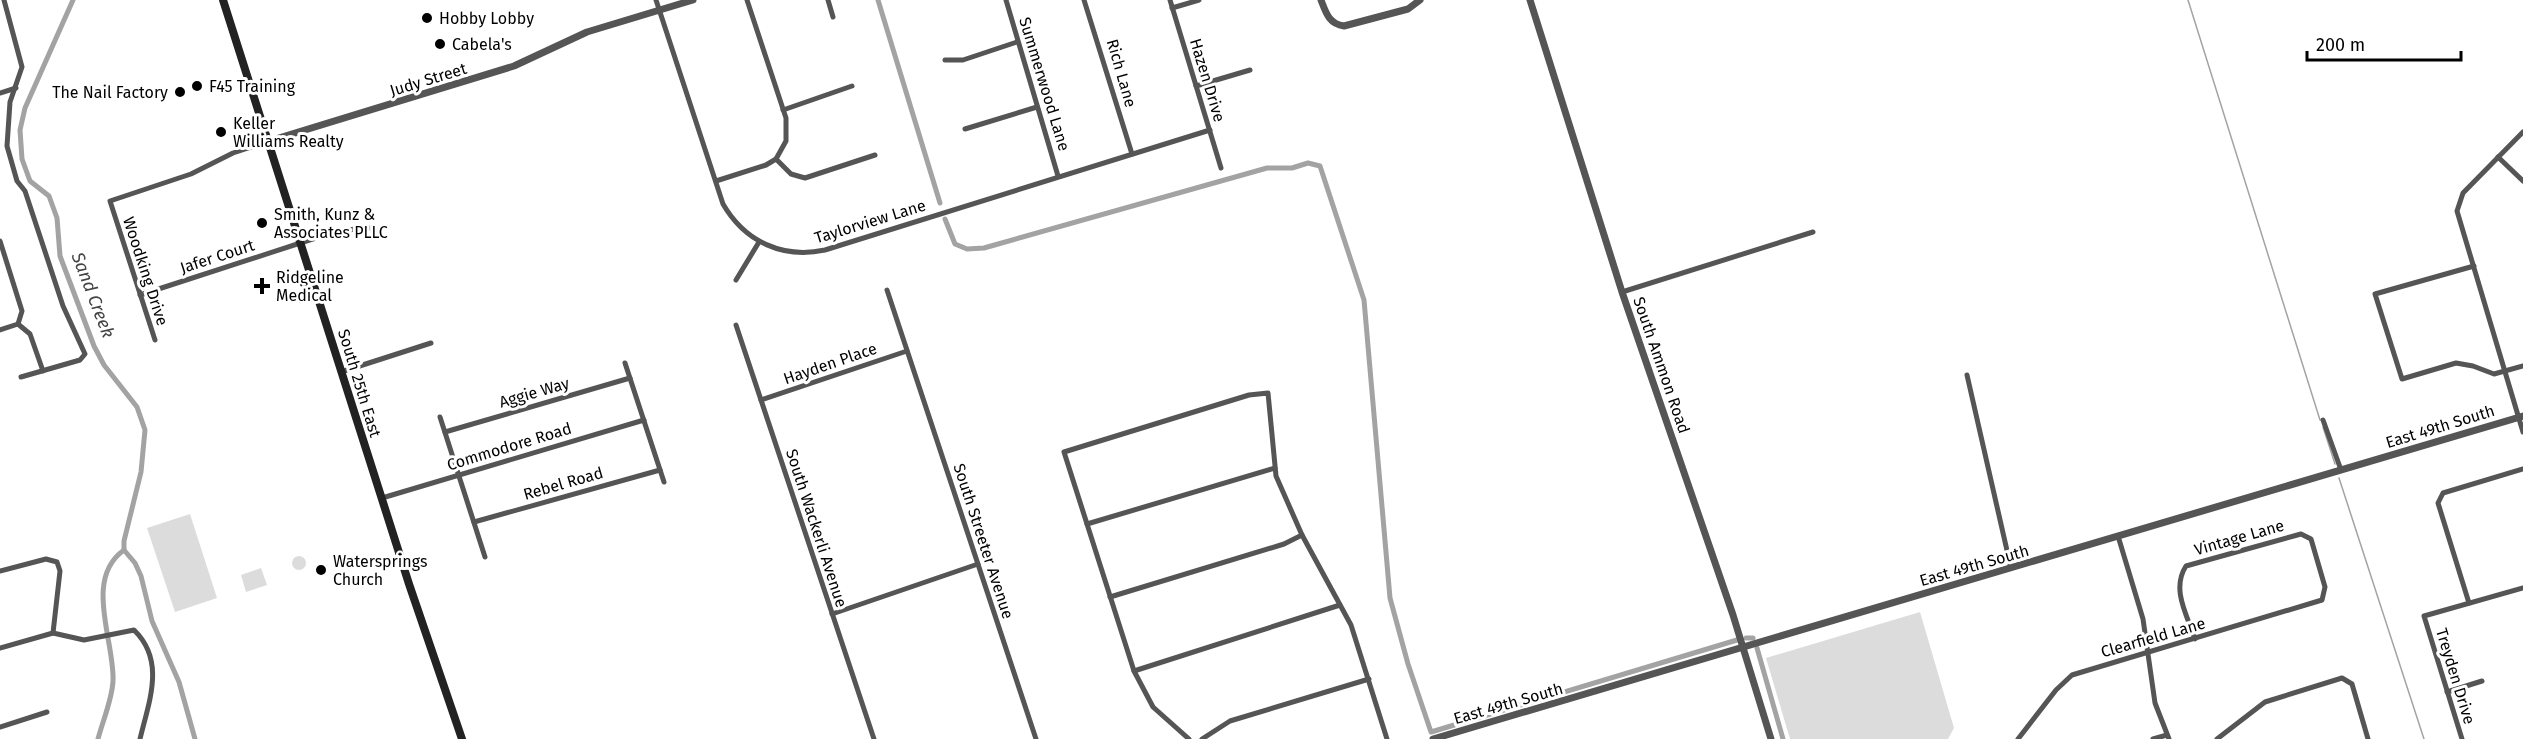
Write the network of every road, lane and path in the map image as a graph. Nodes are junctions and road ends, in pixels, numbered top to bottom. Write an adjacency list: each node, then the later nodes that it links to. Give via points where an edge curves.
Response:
1 (4, 0): 22 (street, via 22,67)
2 (223, 0): 29 (main road, South 25th East)
3 (657, 0): 15 (street, Taylorview Lane)
4 (693, 0): 15 (street, Judy Street)
5 (747, 0): 25 (street)
6 (828, 0): 16 (street)
7 (1006, 0): 17 (street, Summerwood Lane)
8 (1084, 0): 30 (street, Rich Lane)
9 (1170, 0): 14 (street, Hazen Drive)
10 (1199, 0): 14 (street)
11 (1321, 0): 12 (street, via 1329,18 1342,26 1408,9)
12 (1420, 0)
13 (1530, 0): 46 (street, South Ammon Road)
14 (1172, 8): 21 (street, Hazen Drive)
15 (660, 9): 29 (street, Judy Street, via 587,32 514,66); 36 (street, Taylorview Lane)
16 (833, 17)
17 (1017, 42): 18 (street, via 963,60); 24 (street, Summerwood Lane)
18 (945, 60)
19 (1250, 70): 21 (street)
20 (852, 86): 25 (street)
21 (1196, 86): 27 (street, Hazen Drive)
22 (16, 88): 23 (street); 56 (street, via 10,102 7,146 63,306 85,354 80,360)
23 (0, 93)
24 (1037, 107): 26 (street); 35 (street, Summerwood Lane)
25 (783, 110): 33 (street, via 788,126 786,141)
26 (965, 129)
27 (1210, 130): 30 (street, Taylorview Lane); 34 (street, Hazen Drive)
28 (2523, 132): 32 (street)
29 (269, 141): 42 (main road, South 25th East); 47 (street, Woodking Drive, via 232,153 191,174 110,201)
30 (1132, 154): 35 (street, Taylorview Lane)
31 (875, 155): 33 (street, via 805,178 791,174)
32 (2498, 157): 37 (street); 43 (street, via 2463,193 2457,211)
33 (776, 159): 36 (street)
34 (1221, 168)
35 (1058, 176): 41 (street, Taylorview Lane, via 809,254 784,252)
36 (716, 181): 41 (street, Taylorview Lane, via 728,213)
37 (2523, 181)
38 (375, 229): 42 (street, Jafer Court, via 343,231)
39 (1812, 232): 46 (street)
40 (0, 241): 48 (street, via 22,311)
41 (759, 242): 44 (street)
42 (302, 243): 47 (street, Jafer Court); 57 (main road, South 25th East)
43 (2474, 266): 58 (street); 58 (street, via 2375,294 2402,379 2456,363 2494,374)
44 (736, 280)
45 (887, 290): 53 (street, South Streeter Avenue)
46 (1622, 292): 92 (street, South Ammon Road)
47 (140, 295): 51 (street, Woodking Drive)
48 (18, 324): 50 (street); 56 (street, via 30,334)
49 (736, 325): 62 (street, South Wackerli Avenue)
50 (0, 330)
51 (154, 340)
52 (431, 343): 57 (street)
53 (908, 351): 62 (street, Hayden Place); 81 (street, South Streeter Avenue)
54 (625, 363): 61 (street)
55 (2523, 366): 58 (street)
56 (42, 370): 60 (street)
57 (344, 371): 75 (main road, South 25th East)
58 (2505, 372): 64 (street)
59 (1967, 375): 82 (street)
60 (21, 377)
61 (630, 378): 65 (street); 67 (street, Aggie Way)
62 (761, 400): 89 (street, South Wackerli Avenue)
63 (440, 417): 67 (street)
64 (2521, 417): 68 (street); 72 (street, East 49th South)
65 (644, 420): 71 (street); 73 (street, Commodore Road)
66 (2323, 420): 72 (street)
67 (445, 432): 73 (street)
68 (2523, 432)
69 (1275, 468): 77 (street); 77 (street, via 1269,393 1249,395 1064,452); 78 (street)
70 (2523, 469): 87 (street, via 2443,493 2438,503)
71 (660, 470): 74 (street); 76 (street, Rebel Road)
72 (2341, 470): 79 (street, East 49th South)
73 (459, 475): 75 (street, Commodore Road); 76 (street)
74 (664, 482)
75 (382, 498): 103 (main road, South 25th East)
76 (474, 522): 80 (street)
77 (1087, 524): 85 (street)
78 (1302, 535): 85 (street, via 1284,544); 88 (street)
79 (2118, 536): 82 (street, East 49th South); 94 (street)
80 (485, 556)
81 (978, 564): 89 (street); 105 (street, South Streeter Avenue)
82 (2011, 568): 92 (street, East 49th South)
83 (0, 571): 90 (street, via 46,558 57,562 60,571)
84 (2523, 588): 87 (street, Treyden Drive)
85 (1110, 597): 95 (street)
86 (2322, 600): 91 (street, Clearfield Lane); 91 (street, Vintage Lane, via 2325,587 2311,539 2301,534 2186,566 2178,587)
87 (2469, 603): 98 (street, Treyden Drive, via 2424,615)
88 (1340, 605): 95 (street); 96 (street)
89 (832, 614): 104 (street, South Wackerli Avenue)
90 (53, 633): 93 (street); 102 (street, via 84,640 134,630 140,636 154,662)
91 (2195, 639): 94 (street, Clearfield Lane)
92 (1743, 646): 109 (street, East 49th South); 110 (street, South Ammon Road)
93 (0, 648)
94 (2149, 653): 101 (street, via 2155,703); 111 (street, Clearfield Lane, via 2072,675)
95 (1134, 671): 106 (street, via 1153,706)
96 (1369, 679): 107 (street, via 1230,721); 108 (street)
97 (2482, 681): 98 (street)
98 (2447, 692): 115 (street, Treyden Drive)
99 (48, 712): 100 (street)
100 (0, 727)
101 (2168, 737): 112 (street)
102 (140, 739)
103 (462, 739)
104 (874, 739)
105 (1036, 739)
106 (1189, 739)
107 (1202, 739)
108 (1387, 739)
109 (1433, 739)
110 (1771, 739)
111 (2018, 739)
112 (2153, 739)
113 (2217, 739): 114 (street, via 2265,702 2342,678 2352,684)
114 (2368, 739)
115 (2462, 739)

